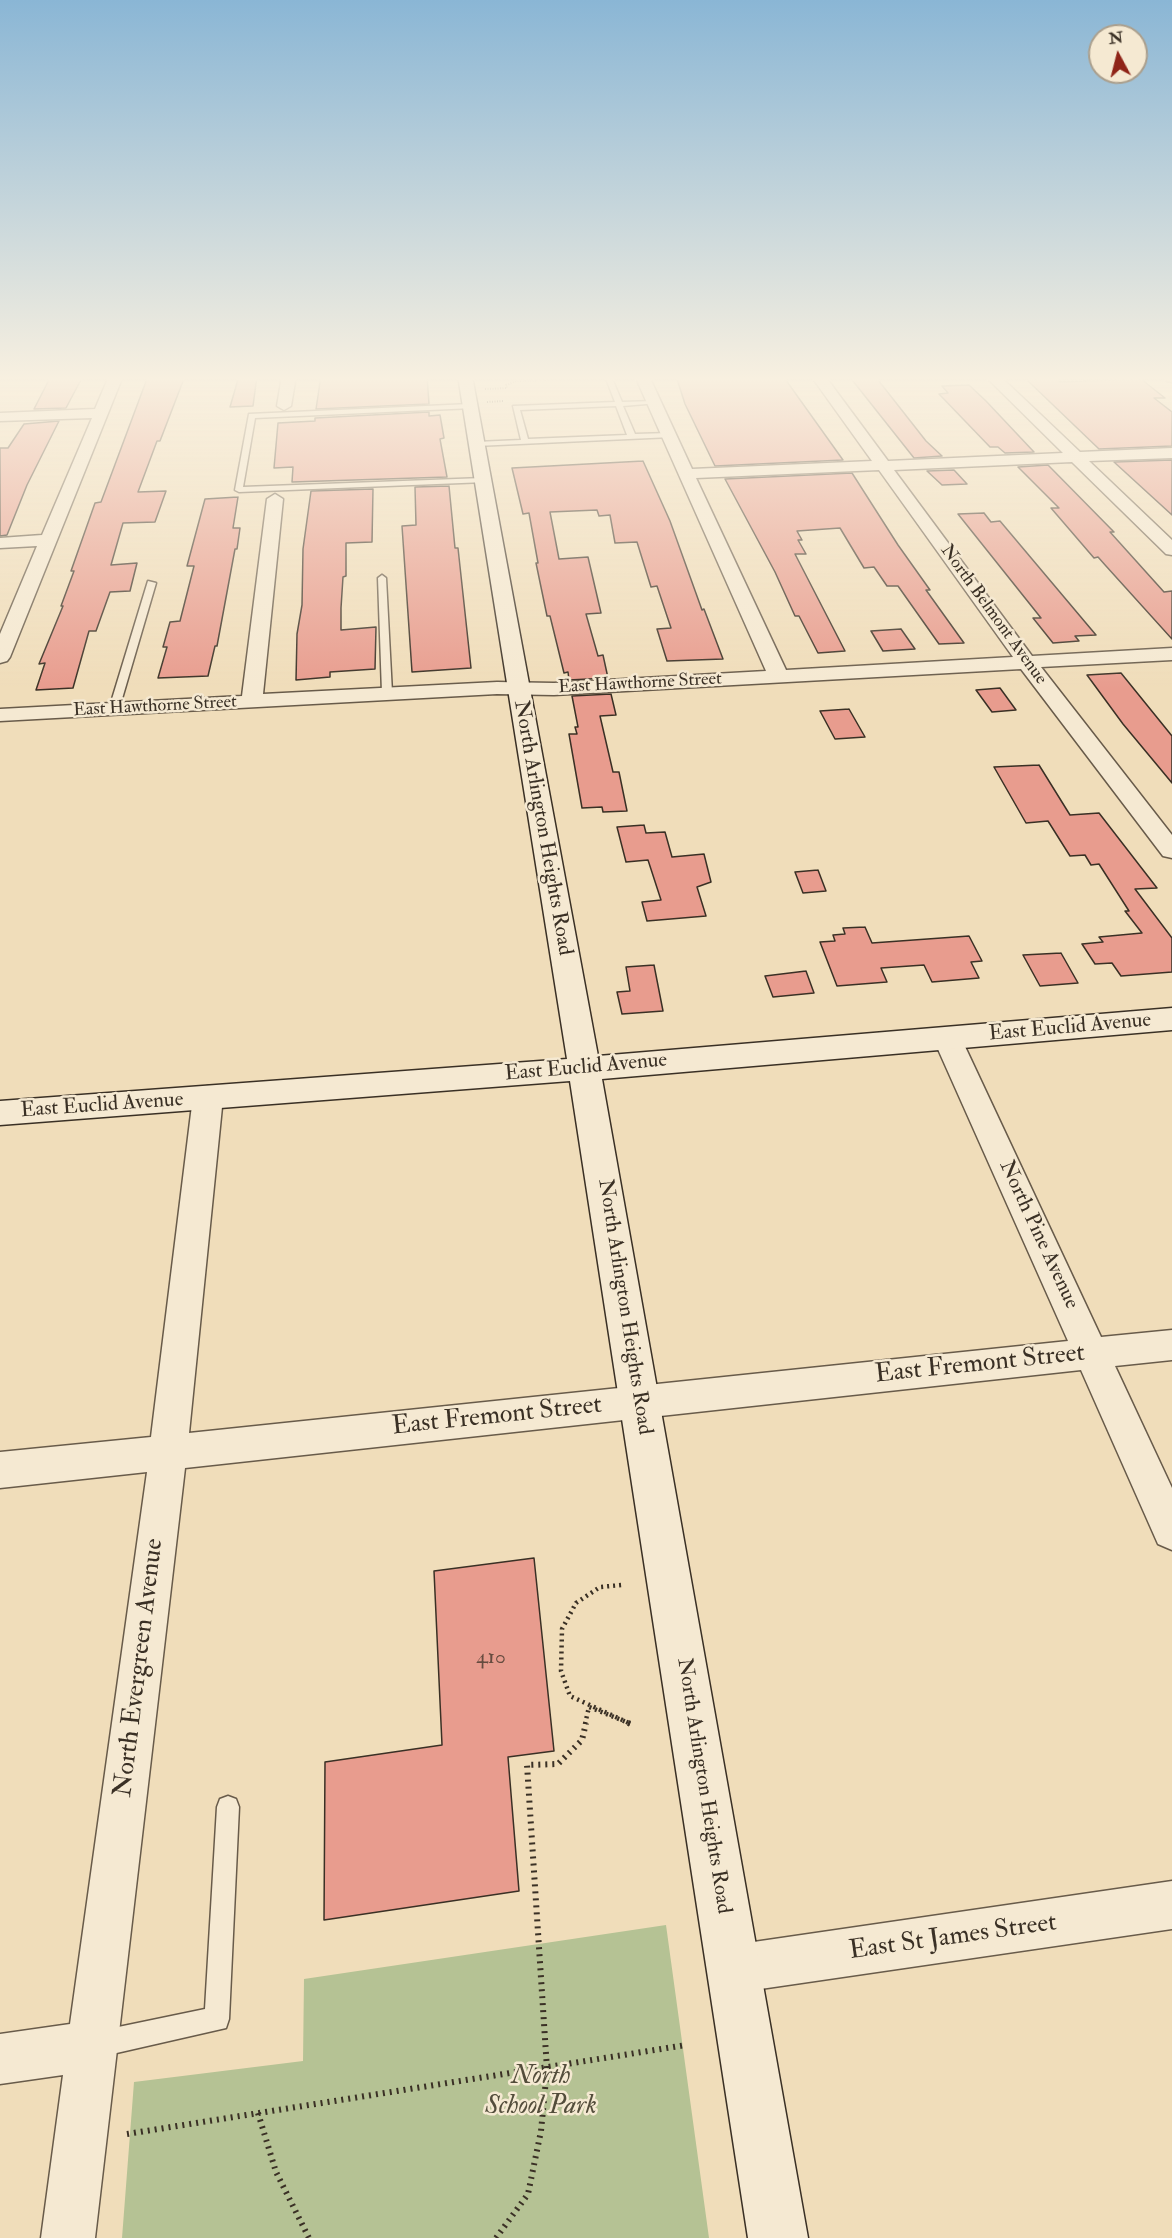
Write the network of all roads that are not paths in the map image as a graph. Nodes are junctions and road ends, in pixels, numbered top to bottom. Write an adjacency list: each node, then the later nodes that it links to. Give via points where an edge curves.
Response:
1 (72, 480): 9 (street)
2 (241, 480): 3 (lane, via 239,489)
3 (471, 480)
4 (483, 480): 18 (main road, North Arlington Heights Road)
5 (690, 480): 17 (street)
6 (894, 480): 16 (street, North Belmont Avenue)
7 (1099, 480): 11 (street)
8 (275, 499): 20 (street)
9 (47, 540): 10 (street); 15 (street)
10 (0, 543)
11 (1172, 550)
12 (382, 578): 19 (lane)
13 (152, 583): 21 (lane)
14 (1172, 654): 16 (street, East Hawthorne Street)
15 (0, 657)
16 (1027, 663): 17 (street, East Hawthorne Street); 23 (street, North Belmont Avenue)
17 (779, 677): 18 (street, East Hawthorne Street, via 554,689)
18 (518, 687): 19 (street, East Hawthorne Street); 26 (main road, North Arlington Heights Road)
19 (387, 693): 20 (street, East Hawthorne Street)
20 (252, 702): 21 (street, East Hawthorne Street)
21 (114, 709): 22 (street, East Hawthorne Street)
22 (0, 716)
23 (1172, 851)
24 (1172, 1019): 25 (main road, East Euclid Avenue)
25 (947, 1038): 26 (main road, East Euclid Avenue); 30 (street, North Pine Avenue)
26 (584, 1069): 27 (main road, East Euclid Avenue); 31 (main road, North Arlington Heights Road)
27 (208, 1097): 28 (main road, East Euclid Avenue); 32 (street, North Evergreen Avenue)
28 (0, 1113)
29 (1172, 1345): 30 (street, East Fremont Street)
30 (1092, 1353): 31 (street, East Fremont Street); 34 (street, North Pine Avenue)
31 (639, 1402): 32 (street, East Fremont Street); 37 (main road, North Arlington Heights Road)
32 (168, 1452): 33 (street, East Fremont Street); 38 (street, North Evergreen Avenue)
33 (0, 1470)
34 (1172, 1532)
35 (228, 1807): 38 (lane, via 217,2019)
36 (1172, 1905): 37 (street, East St James Street)
37 (733, 1969): 41 (main road, North Arlington Heights Road)
38 (91, 2046): 39 (street); 40 (street, North Evergreen Avenue)
39 (0, 2060)
40 (68, 2238)
41 (778, 2238)

